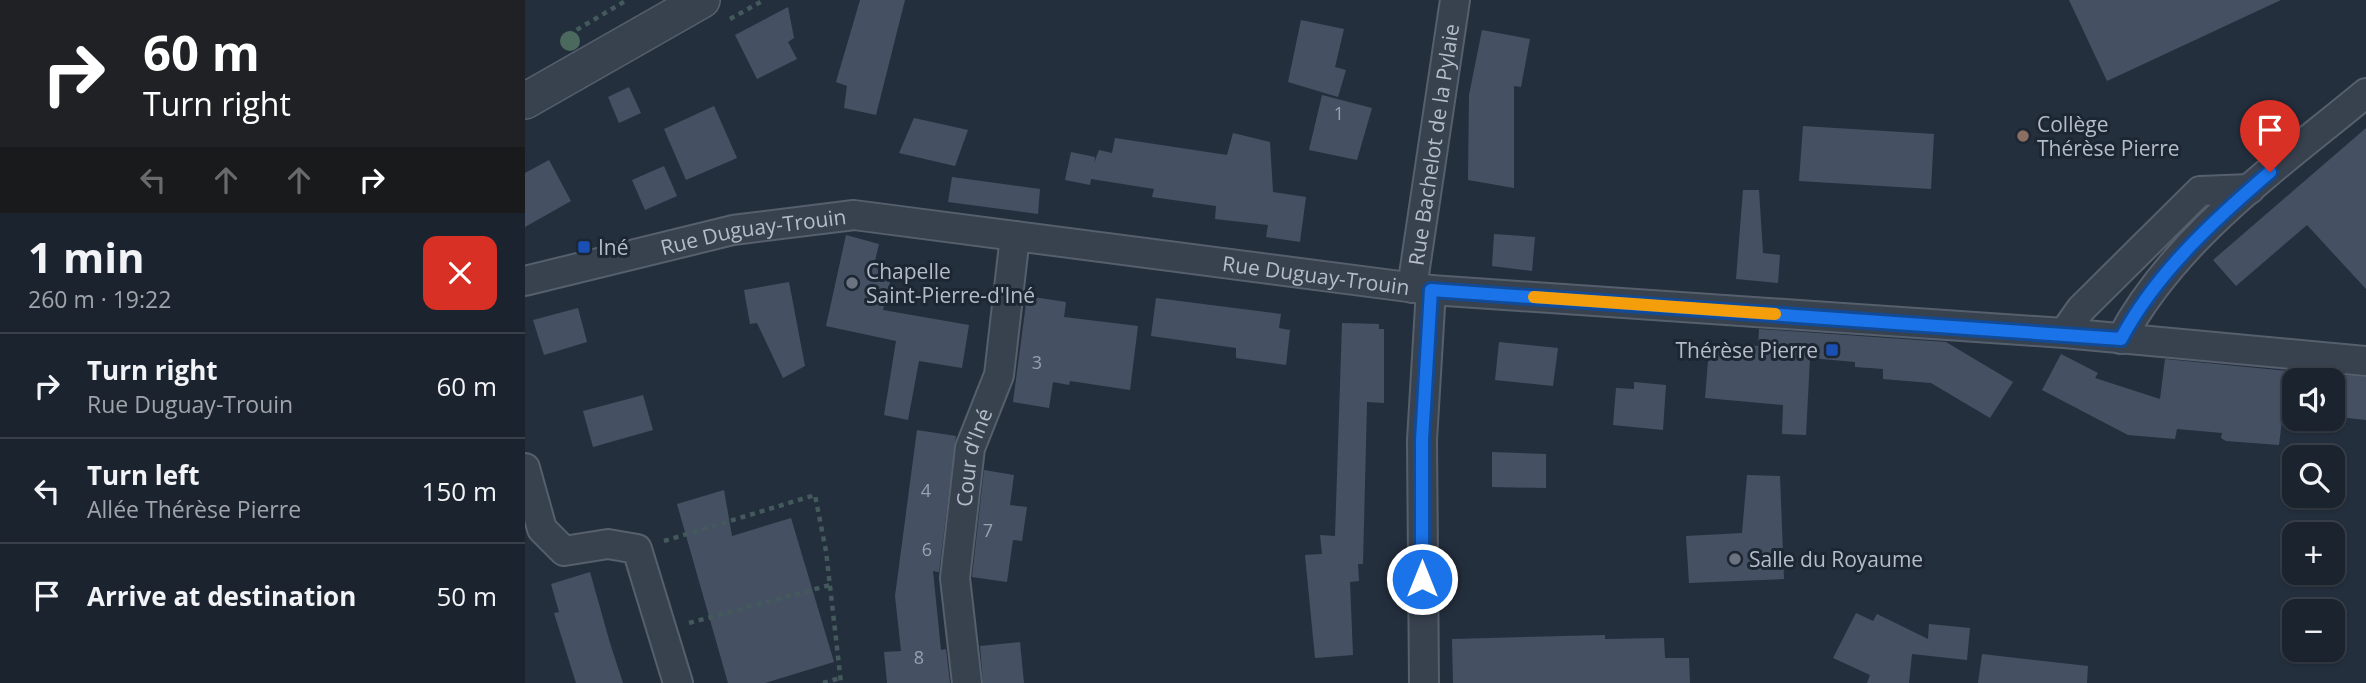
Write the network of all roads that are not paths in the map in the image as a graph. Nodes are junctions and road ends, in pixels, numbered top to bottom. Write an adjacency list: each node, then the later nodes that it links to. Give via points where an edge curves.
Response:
1 (702, 0): 4 (street)
2 (1455, 0): 8 (street, Rue Bachelot de la Pylaie)
3 (2366, 93): 5 (street)
4 (525, 101)
5 (2250, 189): 9 (street, via 2200,191 2081,309); 10 (street, via 2179,258 2136,311)
6 (1015, 236): 7 (street, Rue Duguay-Trouin, via 854,215 733,230); 8 (street, Rue Duguay-Trouin); 14 (street, Cour d'Iné, via 999,375 970,448 955,578)
7 (525, 281)
8 (1422, 289): 9 (street, Rue Duguay-Trouin); 15 (street, Rue Bachelot de la Pylaie)
9 (2064, 333): 10 (street, Rue Duguay-Trouin)
10 (2121, 339): 11 (street, Rue Duguay-Trouin)
11 (2366, 361)
12 (525, 468): 13 (street, via 542,529 564,551 608,544 637,549)
13 (678, 683)
14 (967, 683)
15 (1424, 683)

